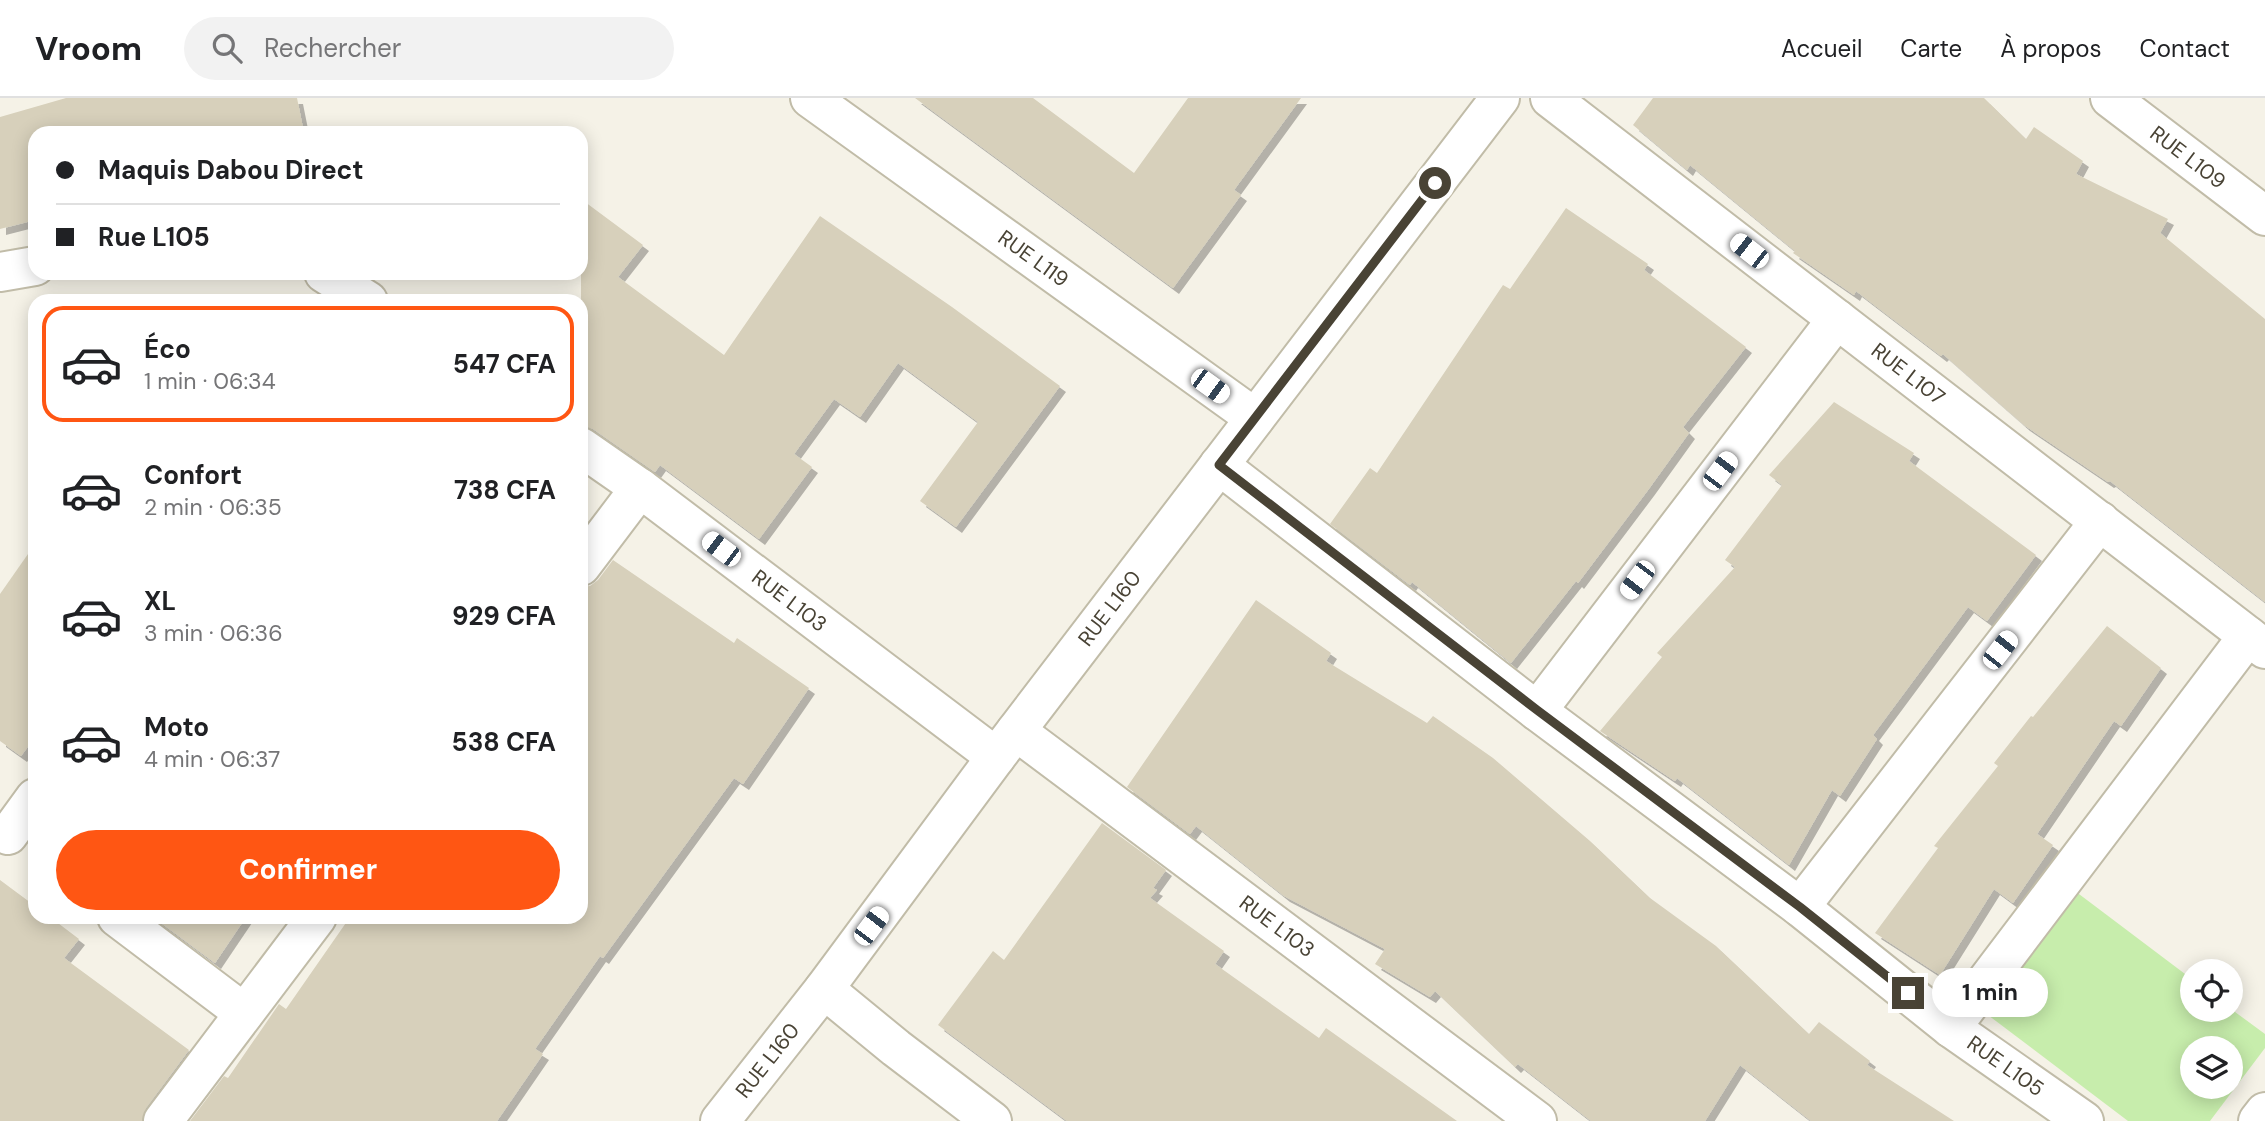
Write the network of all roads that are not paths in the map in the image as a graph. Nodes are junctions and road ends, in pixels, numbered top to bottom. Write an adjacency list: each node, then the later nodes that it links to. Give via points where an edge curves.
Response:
1 (810, 98): 11 (street, RUE L119)
2 (1500, 98): 11 (street, RUE L160)
3 (1550, 98): 10 (street, RUE L107)
4 (2110, 98): 5 (street, RUE L109)
5 (2265, 216)
6 (28, 267): 7 (street)
7 (0, 272)
8 (335, 280): 9 (street)
9 (357, 294)
10 (1837, 319): 15 (street, RUE L107); 18 (street)
11 (1255, 418): 13 (street, RUE L160)
12 (588, 452): 14 (street, RUE L103)
13 (1219, 465): 18 (street, RUE L105); 19 (street, RUE L160)
14 (640, 488): 16 (street); 19 (street, RUE L103)
15 (2100, 521): 17 (street, RUE L107); 22 (street)
16 (588, 557)
17 (2256, 642): 27 (street)
18 (1537, 710): 22 (street, RUE L105)
19 (1006, 744): 25 (street, RUE L160); 32 (street, RUE L103)
20 (28, 812): 21 (street)
21 (14, 839)
22 (1800, 907): 27 (street, RUE L105)
23 (126, 924): 26 (street)
24 (312, 924): 26 (street)
25 (824, 989): 30 (street, RUE L160); 31 (street)
26 (244, 1013): 29 (street)
27 (1951, 1028): 33 (street, RUE L105)
28 (2265, 1112): 34 (street)
29 (163, 1121)
30 (720, 1121)
31 (992, 1121)
32 (1537, 1121)
33 (2084, 1121)
34 (2258, 1121)

